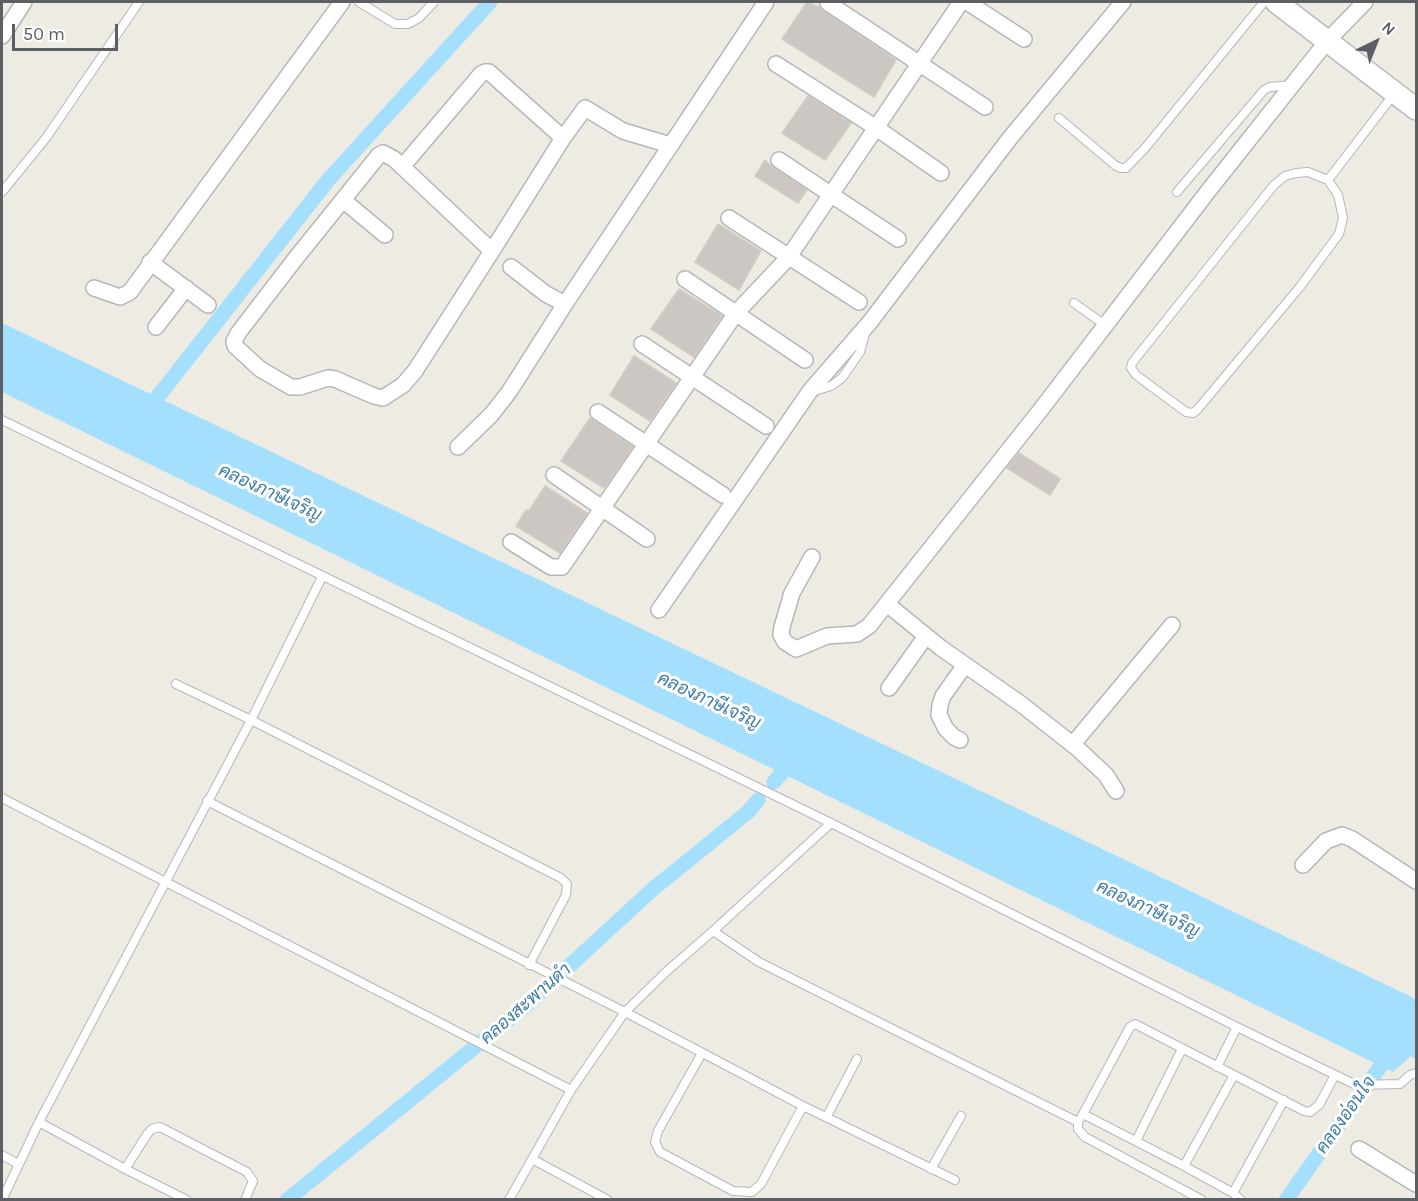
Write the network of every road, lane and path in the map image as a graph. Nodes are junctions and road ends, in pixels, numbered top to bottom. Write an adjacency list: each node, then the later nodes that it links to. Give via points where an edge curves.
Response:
1 (24, 2): 14 (street)
2 (139, 2): 31 (lane, via 46,138)
3 (342, 2): 40 (street)
4 (359, 2): 5 (lane, via 395,24 408,24)
5 (434, 2)
6 (766, 2): 26 (street)
7 (961, 2): 17 (street)
8 (967, 2): 15 (street)
9 (1124, 2): 68 (street, via 1010,138 870,322 810,392)
10 (1264, 2): 23 (lane, via 1126,168 1116,166)
11 (1276, 2): 16 (street)
12 (1365, 2): 16 (street)
13 (828, 3): 17 (street)
14 (2, 36)
15 (1024, 39)
16 (1328, 40): 19 (street); 20 (street)
17 (918, 63): 21 (street); 24 (street)
18 (776, 64): 24 (street)
19 (1294, 85): 32 (lane, via 1264,90); 50 (street)
20 (1395, 93): 22 (street); 30 (lane)
21 (985, 107)
22 (1416, 109)
23 (1059, 118)
24 (875, 127): 29 (street); 33 (street)
25 (563, 138): 26 (street, via 585,108 623,130); 28 (street, via 485,72); 38 (street)
26 (670, 145): 47 (street)
27 (779, 160): 33 (street)
28 (402, 167): 34 (street, via 388,155 379,155); 38 (street)
29 (941, 172)
30 (1328, 180): 30 (lane, via 1308,172 1285,176 1274,185 1132,363 1136,375 1186,412 1197,410 1339,234 1343,218 1338,195)
31 (2, 192)
32 (1177, 192)
33 (831, 193): 37 (street); 39 (street)
34 (343, 200): 36 (street); 38 (street, via 234,341 244,357 291,387 328,378 374,396 383,398 393,393 415,371)
35 (729, 218): 39 (street)
36 (385, 235)
37 (898, 239)
38 (492, 251)
39 (788, 258): 45 (street); 49 (street)
40 (150, 262): 43 (street, via 125,295 114,296); 44 (street)
41 (511, 267): 47 (street)
42 (686, 279): 49 (street)
43 (94, 288)
44 (186, 288): 48 (street); 51 (street)
45 (859, 302)
46 (1074, 303): 50 (lane)
47 (565, 304): 59 (street, via 509,392)
48 (208, 305)
49 (736, 313): 53 (street); 54 (street)
50 (1105, 325): 67 (street)
51 (156, 327)
52 (642, 344): 54 (street)
53 (805, 360)
54 (691, 378): 57 (street); 58 (street)
55 (598, 412): 58 (street)
56 (2, 420): 66 (lane)
57 (766, 426)
58 (647, 444): 61 (street); 62 (street)
59 (458, 447)
60 (554, 475): 62 (street)
61 (723, 495)
62 (603, 508): 63 (street); 64 (street, via 562,567 551,567)
63 (647, 539)
64 (511, 542)
65 (812, 556): 67 (street, via 785,612 781,636 790,647 796,649 827,636 857,634)
66 (322, 576): 74 (lane); 80 (lane)
67 (887, 604): 70 (street)
68 (659, 610)
69 (1172, 625): 76 (street)
70 (926, 636): 71 (street); 73 (street)
71 (965, 665): 75 (street, via 943,696 939,715 946,729); 76 (street)
72 (176, 684): 74 (lane)
73 (889, 688)
74 (251, 720): 79 (lane); 85 (lane, via 561,878 567,884 566,895)
75 (960, 740)
76 (1073, 744): 77 (street, via 1106,775)
77 (1116, 791)
78 (2, 798): 82 (lane)
79 (207, 801): 82 (lane); 85 (lane)
80 (831, 823): 84 (lane); 87 (lane)
81 (1303, 865): 83 (street, via 1326,841 1342,835)
82 (164, 881): 95 (lane); 101 (lane)
83 (1416, 881)
84 (713, 931): 86 (lane); 100 (lane, via 759,962)
85 (529, 964): 86 (lane)
86 (625, 1012): 89 (lane); 95 (lane)
87 (1237, 1028): 91 (lane); 94 (lane)
88 (1182, 1049): 91 (lane); 100 (lane, via 1132,1024); 102 (lane)
89 (702, 1053): 97 (lane); 112 (lane, via 655,1142 660,1152)
90 (857, 1059): 98 (lane)
91 (1217, 1067): 93 (lane)
92 (1416, 1073): 94 (lane, via 1400,1084 1356,1085)
93 (1234, 1075): 96 (lane); 107 (lane)
94 (1335, 1075): 96 (lane, via 1319,1105 1310,1112)
95 (571, 1090): 105 (lane)
96 (1284, 1100): 113 (lane)
97 (803, 1106): 98 (lane); 112 (lane, via 761,1184 752,1192)
98 (827, 1116): 109 (lane)
99 (961, 1116): 109 (lane)
100 (1080, 1118): 102 (lane); 120 (lane, via 1080,1133 1085,1137)
101 (39, 1122): 106 (lane); 108 (lane)
102 (1136, 1141): 107 (lane)
103 (1359, 1149): 111 (street)
104 (2, 1155): 106 (lane)
105 (532, 1159): 117 (lane); 118 (lane)
106 (18, 1164): 114 (lane)
107 (1184, 1166): 113 (lane)
108 (125, 1169): 115 (lane); 116 (lane, via 148,1133 160,1127 247,1172 253,1181)
109 (931, 1169): 110 (lane)
110 (955, 1180)
111 (1416, 1184)
112 (733, 1191): 119 (lane)
113 (1233, 1193): 121 (lane)
114 (2, 1200)
115 (187, 1200)
116 (245, 1200)
117 (509, 1200)
118 (608, 1200)
119 (728, 1200)
120 (1202, 1200)
121 (1241, 1200)

